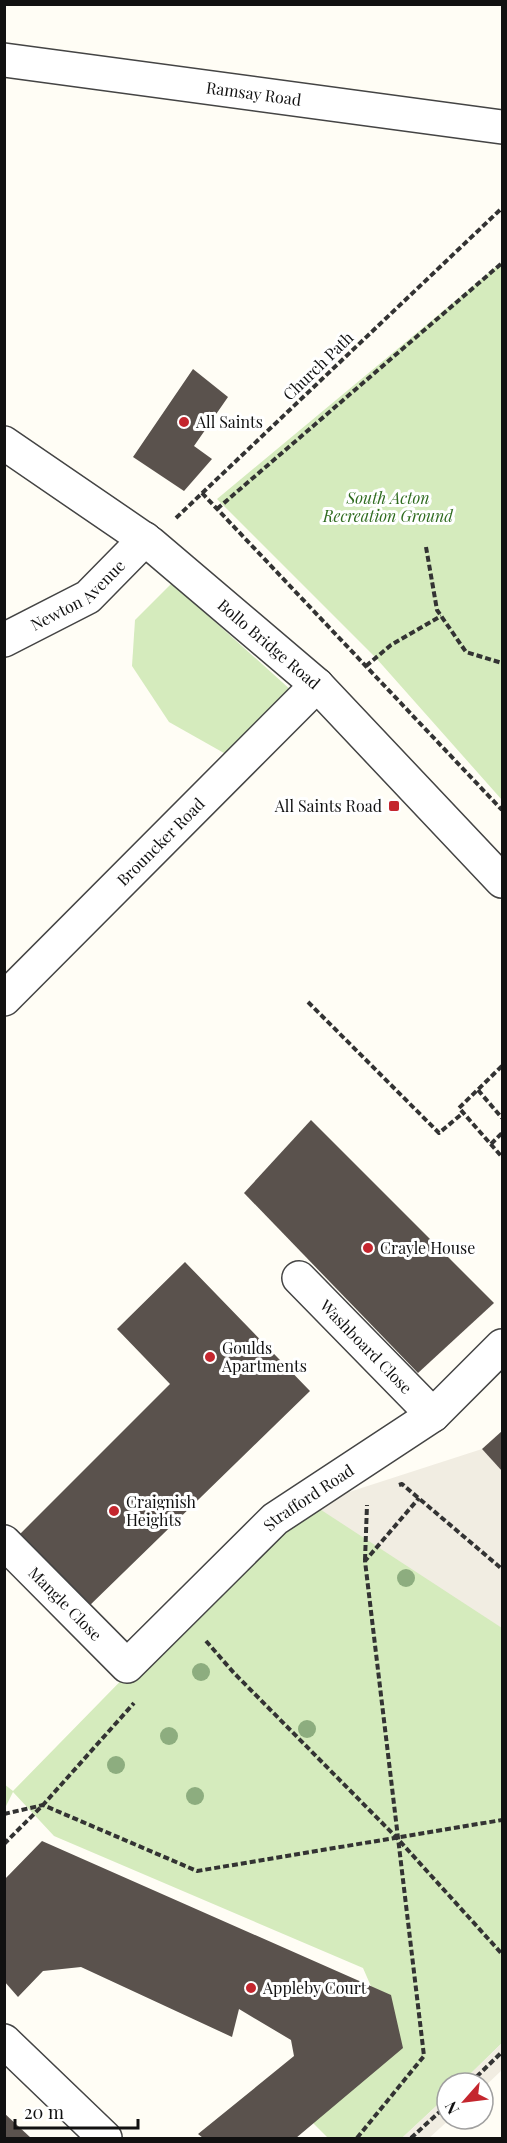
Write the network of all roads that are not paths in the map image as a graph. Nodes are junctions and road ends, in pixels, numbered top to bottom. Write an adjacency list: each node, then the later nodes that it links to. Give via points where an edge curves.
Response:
1 (4, 60): 2 (street, Ramsay Road)
2 (502, 127)
3 (4, 443): 4 (street, Bollo Bridge Road)
4 (147, 541): 5 (street, Newton Avenue, via 88,597); 6 (street, Bollo Bridge Road)
5 (4, 640)
6 (317, 685): 7 (street, Bollo Bridge Road); 8 (street, Brouncker Road)
7 (502, 881)
8 (4, 999)
9 (299, 1278): 11 (street, Washboard Close)
10 (502, 1346): 11 (street, Strafford Road)
11 (433, 1415): 13 (street, Strafford Road, via 275,1519)
12 (4, 1542): 13 (street, Mangle Close)
13 (128, 1666)
14 (4, 2041): 15 (street)
15 (105, 2139)

